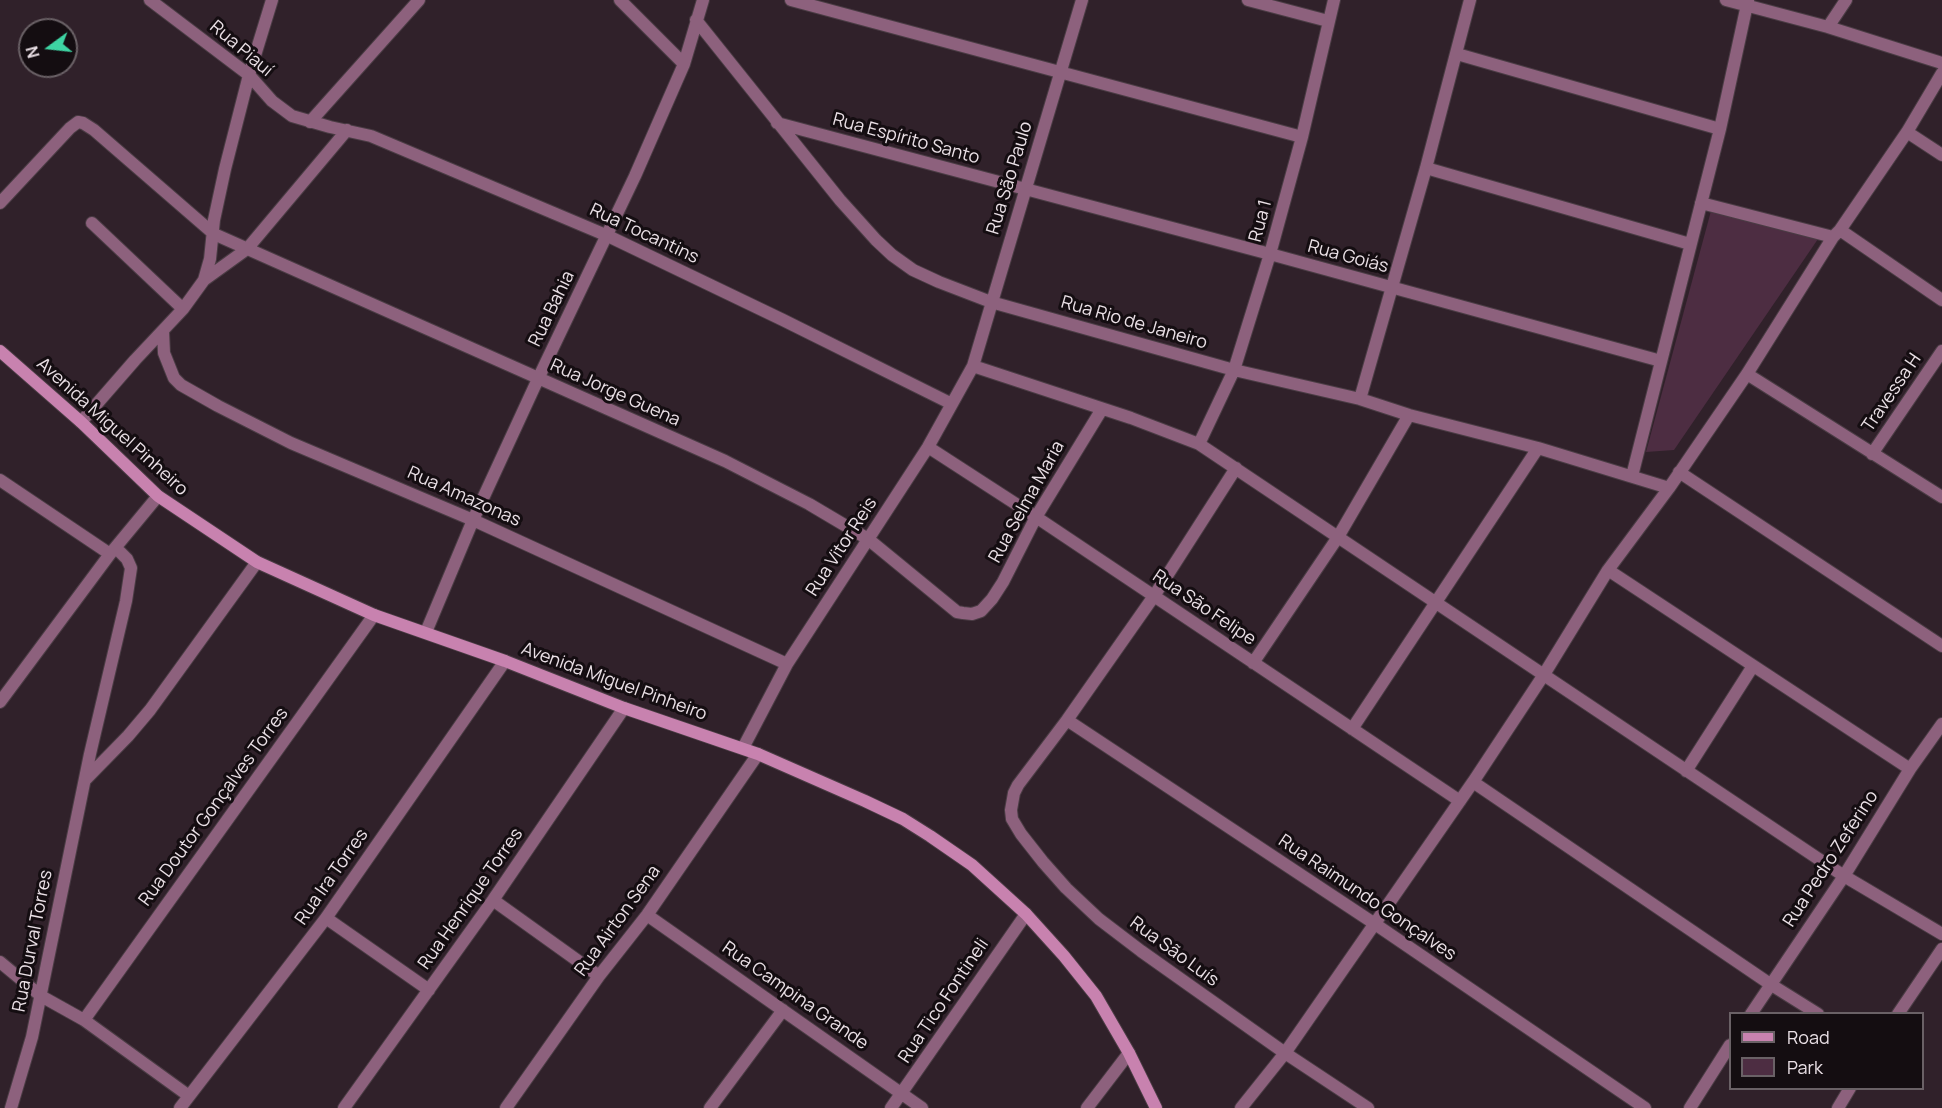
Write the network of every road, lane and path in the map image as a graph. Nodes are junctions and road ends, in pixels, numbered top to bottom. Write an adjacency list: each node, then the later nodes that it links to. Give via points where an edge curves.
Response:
1 (150, 0): 22 (street, Rua Piauí)
2 (272, 0): 22 (street)
3 (419, 0): 23 (street)
4 (620, 0): 19 (street)
5 (703, 0): 14 (street, Rua Bahia)
6 (791, 0): 20 (street)
7 (1082, 0): 20 (street, Rua São Paulo)
8 (1248, 0): 15 (street)
9 (1334, 0): 15 (street, Rua 1)
10 (1470, 0): 17 (street)
11 (1726, 0): 13 (street)
12 (1846, 0): 16 (street)
13 (1747, 3): 16 (street); 25 (street)
14 (696, 20): 19 (street, Rua Bahia); 24 (street, Rua Rio de Janeiro)
15 (1328, 21): 28 (street, Rua 1)
16 (1828, 27): 18 (street)
17 (1457, 54): 25 (street); 30 (street)
18 (1942, 63)
19 (684, 64): 37 (street, Rua Bahia)
20 (1060, 72): 28 (street); 31 (street, Rua São Paulo)
21 (1942, 73): 27 (street)
22 (249, 75): 23 (street, Rua Piauí, via 292,116); 36 (street, via 218,200)
23 (310, 122): 26 (street, Rua Tocantins)
24 (777, 123): 31 (street, Rua Espírito Santo); 44 (street, Rua Rio de Janeiro, via 840,200 892,255 913,270)
25 (1720, 129): 33 (street)
26 (346, 130): 37 (street, Rua Tocantins, via 405,149); 39 (street)
27 (1907, 132): 29 (street); 35 (street)
28 (1302, 137): 40 (street, Rua 1)
29 (1942, 155)
30 (1426, 168): 38 (street); 42 (street)
31 (1026, 190): 40 (street, Rua Goiás); 44 (street, Rua São Paulo)
32 (0, 203): 36 (street, Rua Jorge Guena, via 78,122)
33 (1701, 203): 35 (street); 38 (street)
34 (93, 223): 45 (street)
35 (1836, 233): 43 (street); 52 (street)
36 (214, 234): 39 (street, Rua Jorge Guena); 41 (street)
37 (608, 236): 53 (street, Rua Bahia); 55 (street, Rua Tocantins)
38 (1690, 244): 49 (street)
39 (247, 249): 41 (street); 53 (street, Rua Jorge Guena)
40 (1270, 254): 42 (street, Rua Goiás); 51 (street, Rua 1)
41 (204, 280): 45 (street)
42 (1392, 287): 49 (street, Rua Goiás); 54 (street)
43 (1942, 300)
44 (991, 302): 50 (street, Rua São Paulo); 51 (street, Rua Rio de Janeiro)
45 (183, 309): 46 (street)
46 (163, 331): 58 (street); 71 (street, Rua Amazonas, via 166,360 181,385 291,443)
47 (0, 351): 58 (street, Avenida Miguel Pinheiro)
48 (1942, 351): 62 (street, Travessa H)
49 (1661, 361): 65 (street)
50 (973, 366): 55 (street, Rua Vitor Reis); 56 (street)
51 (1234, 370): 54 (street, Rua Rio de Janeiro); 59 (street, Rua 1)
52 (1747, 374): 62 (street); 64 (street)
53 (538, 379): 71 (street, Rua Bahia); 73 (street, Rua Jorge Guena, via 725,461)
54 (1360, 399): 57 (street, Rua Rio de Janeiro)
55 (952, 404): 60 (street, Rua Vitor Reis)
56 (1101, 409): 59 (street); 70 (street, Rua Selma Maria)
57 (1409, 415): 61 (street, Rua Rio de Janeiro); 72 (street)
58 (81, 422): 68 (street, Avenida Miguel Pinheiro)
59 (1199, 444): 63 (street)
60 (928, 447): 70 (street, Rua São Felipe); 73 (street, Rua Vitor Reis)
61 (1538, 448): 65 (street, Rua Rio de Janeiro); 78 (street)
62 (1872, 454): 69 (street)
63 (1236, 468): 72 (street); 77 (street)
64 (1679, 472): 67 (street); 82 (street)
65 (1632, 476): 67 (street, Rua Rio de Janeiro)
66 (0, 481): 74 (street)
67 (1669, 488): 76 (street)
68 (158, 496): 74 (street); 75 (street, Avenida Miguel Pinheiro)
69 (1942, 497)
70 (1036, 517): 77 (street, Rua São Felipe); 79 (street, Rua Selma Maria, via 1003,582)
71 (473, 520): 81 (street, Rua Bahia); 85 (street, Rua Amazonas)
72 (1338, 537): 78 (street); 84 (street)
73 (868, 539): 79 (street, Rua Jorge Guena, via 957,612); 85 (street, Rua Vitor Reis)
74 (113, 551): 88 (street); 97 (street, Rua Durval Torres, via 129,563 129,584)
75 (257, 562): 80 (street, Avenida Miguel Pinheiro); 97 (street, via 150,710)
76 (1608, 570): 86 (street); 87 (street)
77 (1154, 596): 84 (street, Rua São Felipe); 90 (street)
78 (1437, 603): 87 (street); 92 (street)
79 (981, 611)
80 (375, 615): 81 (street, Avenida Miguel Pinheiro); 117 (street, Rua Doutor Gonçalves Torres)
81 (426, 632): 83 (street, Avenida Miguel Pinheiro)
82 (1942, 646)
83 (505, 661): 89 (street, Avenida Miguel Pinheiro); 104 (street, Rua Ira Torres)
84 (1253, 663): 92 (street, Rua São Felipe)
85 (787, 664): 93 (street, Rua Vitor Reis)
86 (1753, 666): 95 (street); 96 (street)
87 (1543, 676): 96 (street); 98 (street)
88 (0, 702)
89 (624, 708): 93 (street, Avenida Miguel Pinheiro); 101 (street, Rua Henrique Torres)
90 (1067, 720): 105 (street, Rua Raimundo Gonçalves); 120 (street, Rua São Luís, via 1018,785 1012,819 1066,888 1099,919)
91 (1942, 724): 95 (street, Rua Pedro Zeferino)
92 (1352, 729): 99 (street, Rua São Felipe)
93 (743, 748): 94 (street, Avenida Miguel Pinheiro)
94 (758, 754): 102 (street, Avenida Miguel Pinheiro, via 912,825 972,865); 103 (street, Rua Airton Sena)
95 (1910, 769): 100 (street, Rua Pedro Zeferino)
96 (1686, 771): 100 (street)
97 (85, 780): 112 (street, Rua Durval Torres)
98 (1473, 782): 99 (street); 110 (street)
99 (1460, 801): 105 (street)
100 (1844, 876): 106 (street); 110 (street, Rua Pedro Zeferino)
101 (494, 900): 109 (street); 111 (street, Rua Henrique Torres)
102 (1026, 914): 119 (street, Avenida Miguel Pinheiro, via 1096,996); 122 (street, Rua Tico Fontineli)
103 (647, 915): 109 (street, Rua Airton Sena); 113 (street, Rua Campina Grande)
104 (326, 918): 111 (street); 123 (street, Rua Ira Torres)
105 (1375, 924): 120 (street); 135 (street, Rua Raimundo Gonçalves)
106 (1942, 934)
107 (1942, 949): 116 (street)
108 (0, 962): 112 (street)
109 (599, 976): 127 (street, Rua Airton Sena)
110 (1770, 984): 114 (street, Rua Pedro Zeferino); 115 (street)
111 (429, 990): 126 (street, Rua Henrique Torres)
112 (41, 996): 117 (street); 124 (street, Rua Durval Torres)
113 (783, 1010): 122 (street, Rua Campina Grande); 128 (street)
114 (1752, 1012)
115 (1815, 1012)
116 (1899, 1012)
117 (84, 1020): 123 (street)
118 (1729, 1048): 136 (street)
119 (1129, 1053): 131 (street); 132 (street, Avenida Miguel Pinheiro)
120 (1285, 1053): 133 (street); 134 (street, Rua São Luís)
121 (1849, 1090): 137 (street)
122 (902, 1093): 129 (street, Rua Tico Fontineli); 130 (street, Rua Campina Grande)
123 (189, 1096): 125 (street, Rua Ira Torres)
124 (10, 1108)
125 (180, 1108)
126 (344, 1108)
127 (506, 1108)
128 (710, 1108)
129 (891, 1108)
130 (922, 1108)
131 (1088, 1108)
132 (1156, 1108)
133 (1241, 1108)
134 (1368, 1108)
135 (1645, 1108)
136 (1690, 1108)
137 (1838, 1108)

